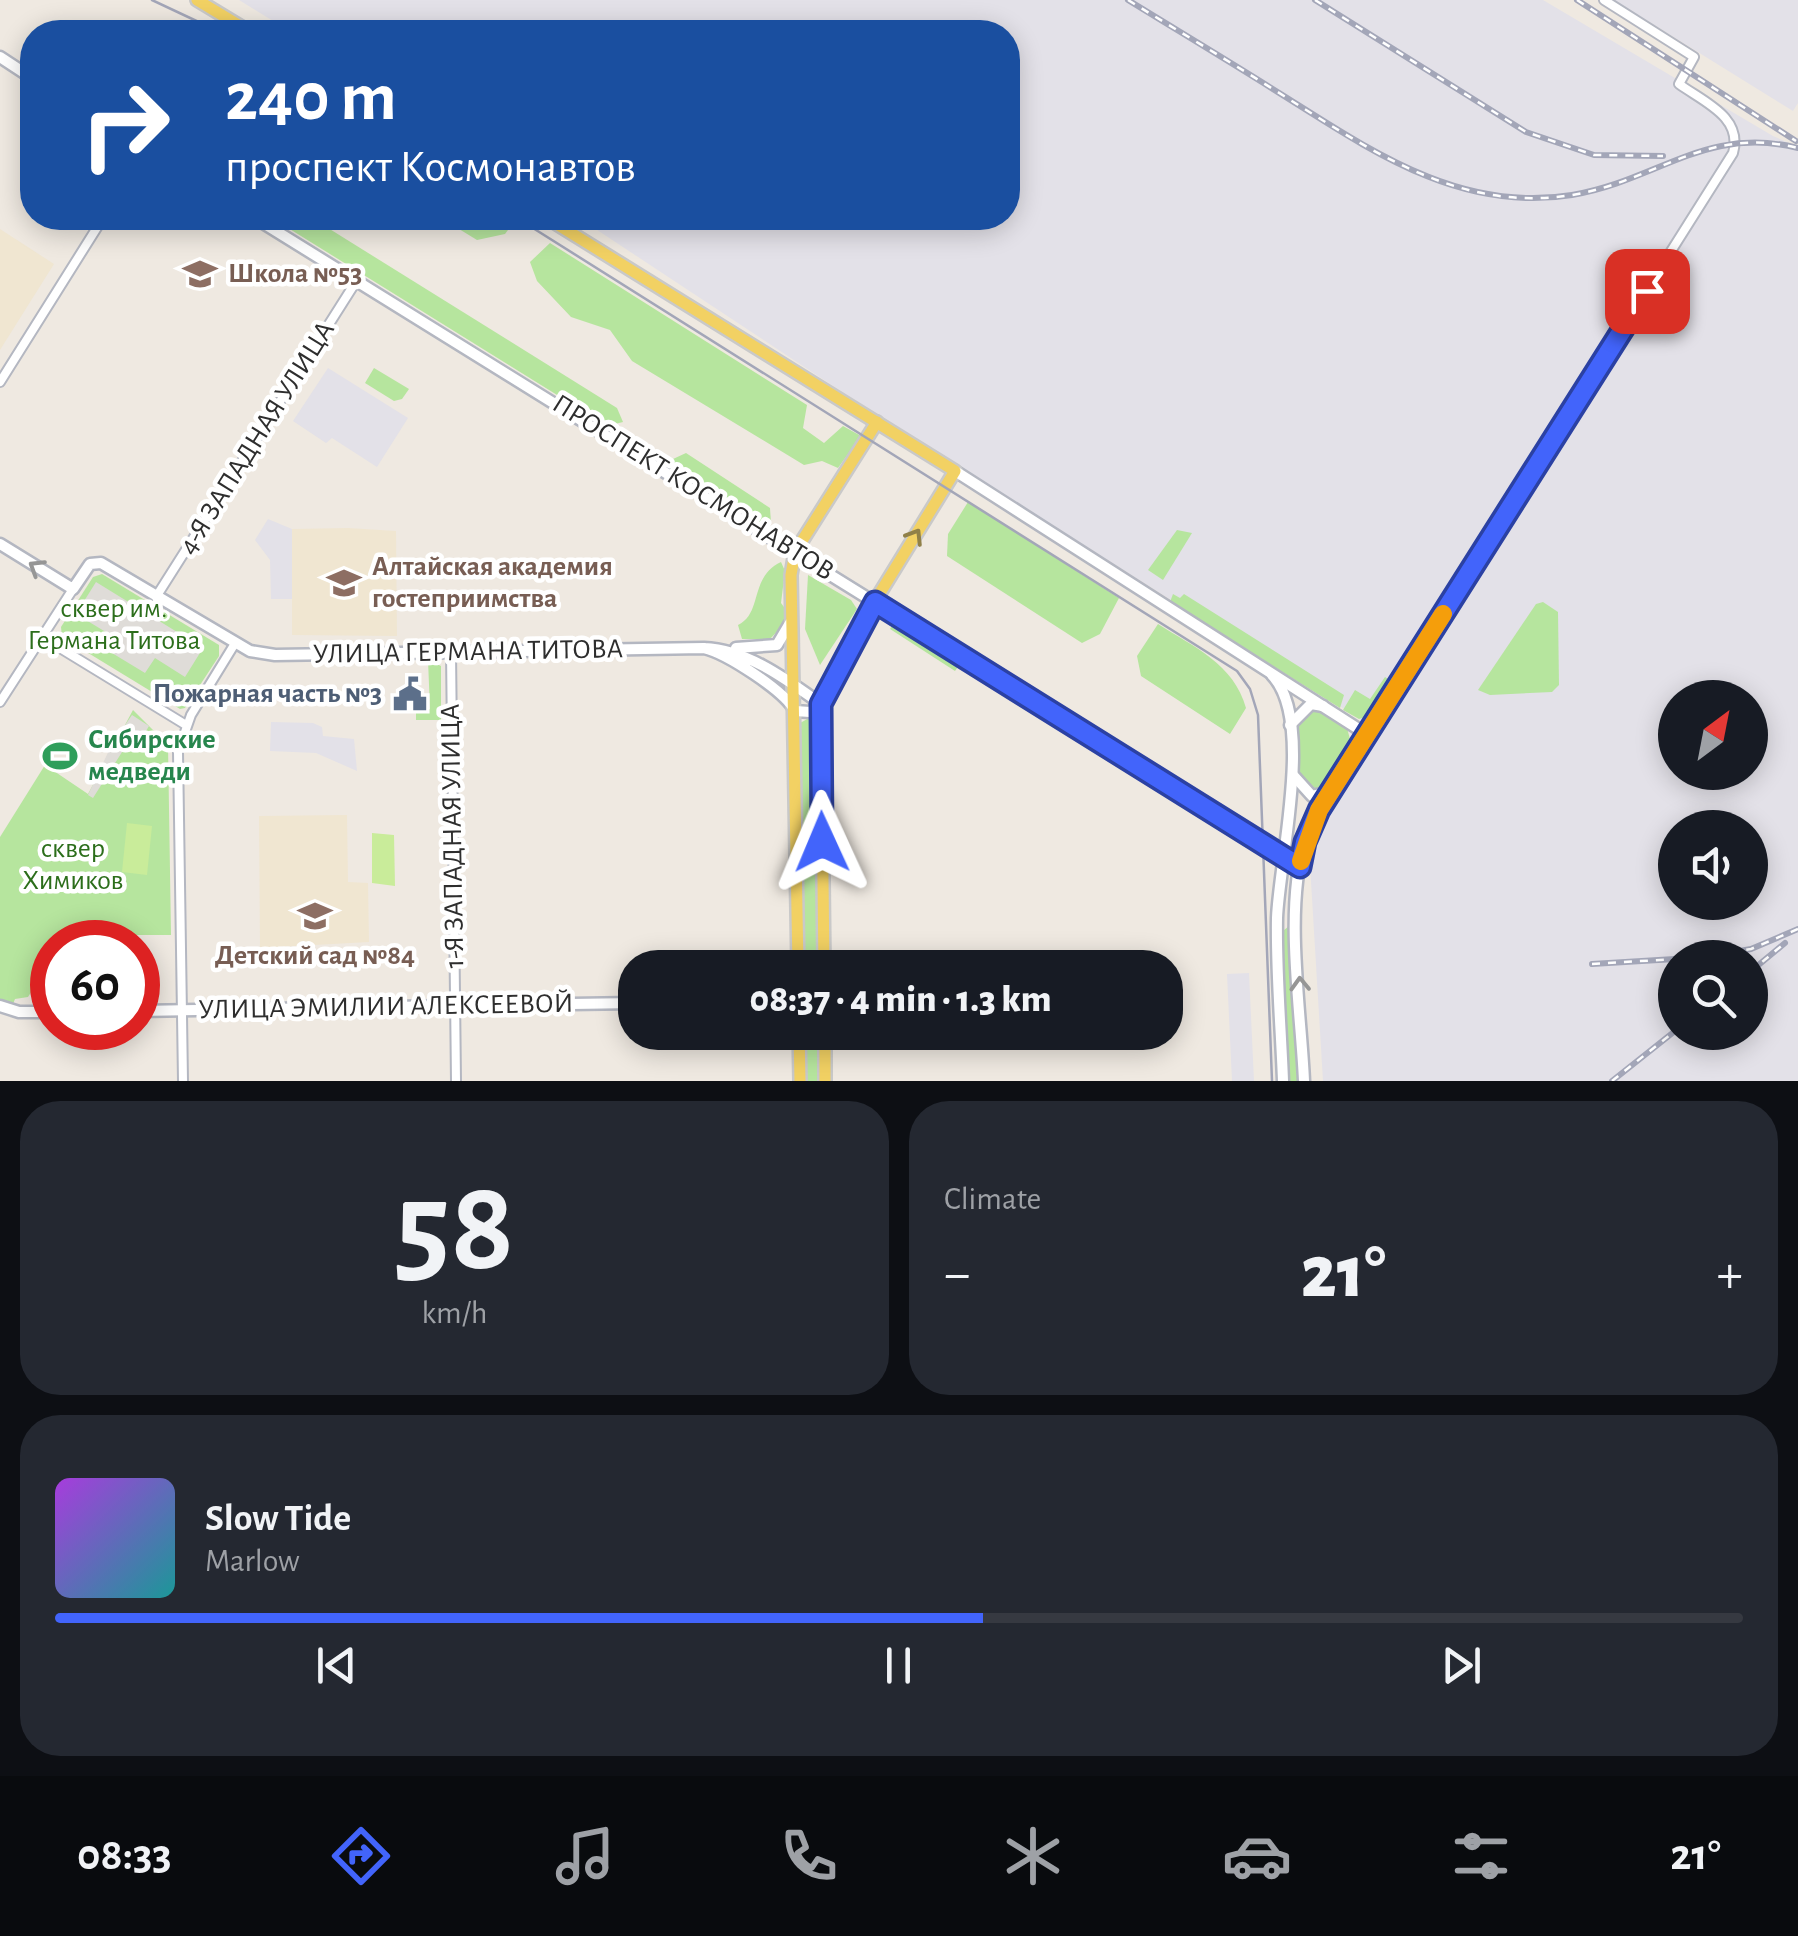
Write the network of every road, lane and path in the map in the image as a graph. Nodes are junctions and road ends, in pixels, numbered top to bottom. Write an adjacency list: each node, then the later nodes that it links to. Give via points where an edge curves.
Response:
1 (198, 0): 3 (main road)
2 (1604, 0): 30 (street, via 1694,57 1679,84 1732,126 1730,160)
3 (230, 20)
4 (95, 230): 8 (street)
5 (274, 230): 7 (street, ПРОСПЕКТ КОСМОНАВТОВ)
6 (566, 230): 9 (main road)
7 (358, 279): 12 (street, ПРОСПЕКТ КОСМОНАВТОВ); 14 (street, 4-Я ЗАПАДНАЯ УЛИЦА)
8 (0, 382)
9 (876, 422): 10 (main road); 12 (main road)
10 (955, 471): 15 (main road, one-way to 10); 22 (street)
11 (0, 544): 13 (street, one-way to 11)
12 (795, 552): 15 (street, ПРОСПЕКТ КОСМОНАВТОВ); 16 (main road)
13 (73, 589): 14 (street, УЛИЦА ГЕРМАНА ТИТОВА, via 94,562); 17 (street, УЛИЦА ГЕРМАНА ТИТОВА)
14 (156, 597): 18 (street, УЛИЦА ГЕРМАНА ТИТОВА)
15 (875, 602): 25 (main road); 33 (street, ПРОСПЕКТ КОСМОНАВТОВ)
16 (794, 612): 20 (street, via 777,645); 23 (main road)
17 (42, 636): 24 (street, УЛИЦА ГЕРМАНА ТИТОВА); 28 (street)
18 (234, 645): 21 (street, УЛИЦА ГЕРМАНА ТИТОВА, via 275,655); 28 (street)
19 (704, 648): 20 (street, УЛИЦА ГЕРМАНА ТИТОВА); 21 (street, УЛИЦА ГЕРМАНА ТИТОВА); 27 (street, via 721,653)
20 (721, 649): 23 (street)
21 (451, 652): 40 (street, 1-Я ЗАПАДНАЯ УЛИЦА)
22 (1253, 658): 26 (street); 29 (street, via 1284,694)
23 (794, 685): 25 (street); 27 (main road)
24 (0, 702)
25 (821, 704): 27 (street); 38 (main road)
26 (1329, 707): 29 (street, via 1310,704); 30 (street, via 1357,725)
27 (795, 711): 37 (main road)
28 (186, 725): 44 (street, via 178,752)
29 (1289, 726): 31 (street)
30 (1362, 741): 32 (street)
31 (1291, 769): 32 (street, via 1306,793); 33 (street, via 1291,826)
32 (1330, 792): 34 (street, via 1311,826)
33 (1283, 856): 34 (street, ПРОСПЕКТ КОСМОНАВТОВ); 35 (street)
34 (1300, 867): 36 (street)
35 (1277, 923): 36 (street); 51 (street)
36 (1298, 923): 52 (street, one-way to 36)
37 (798, 950)
38 (824, 950)
39 (618, 1003): 40 (street, УЛИЦА ЭМИЛИИ АЛЕКСЕЕВОЙ)
40 (455, 1006): 44 (street, УЛИЦА ЭМИЛИИ АЛЕКСЕЕВОЙ); 48 (street, 1-Я ЗАПАДНАЯ УЛИЦА)
41 (0, 1007): 42 (street)
42 (30, 1010)
43 (160, 1011): 44 (street, УЛИЦА ЭМИЛИИ АЛЕКСЕЕВОЙ)
44 (182, 1011): 47 (street)
45 (799, 1050): 49 (main road)
46 (825, 1050): 50 (main road)
47 (183, 1081)
48 (456, 1081)
49 (800, 1081)
50 (825, 1081)
51 (1283, 1081)
52 (1304, 1081)

